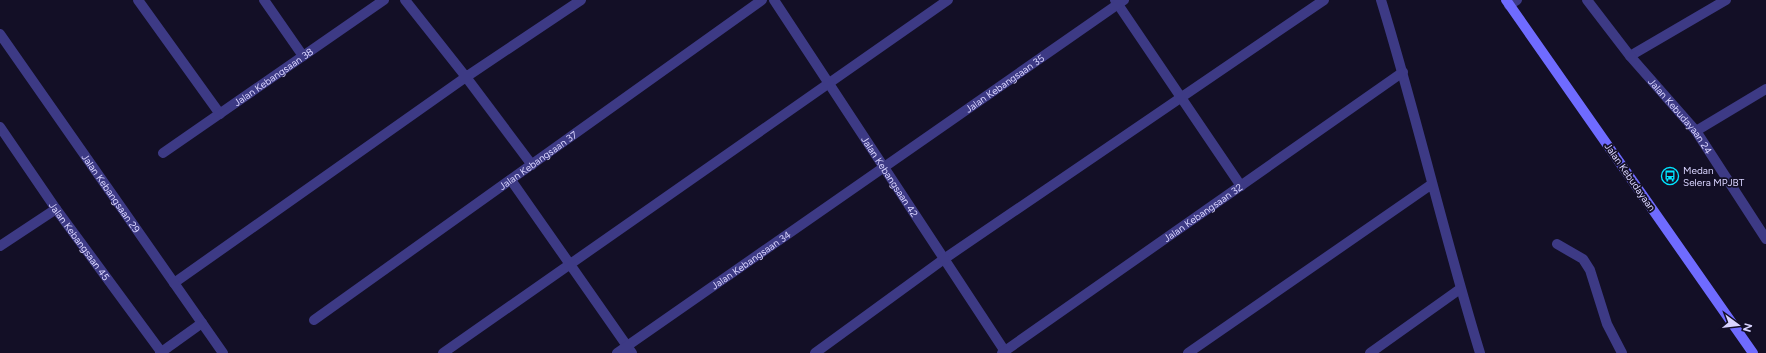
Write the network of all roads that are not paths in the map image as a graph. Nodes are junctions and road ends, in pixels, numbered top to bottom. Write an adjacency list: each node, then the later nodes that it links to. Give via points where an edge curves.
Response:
1 (138, 0): 23 (street)
2 (264, 0): 16 (street)
3 (384, 0): 16 (street, Jalan Kebangsaan 38)
4 (405, 0): 19 (street)
5 (582, 0): 19 (street)
6 (762, 0): 27 (street, Jalan Kebangsaan 37)
7 (774, 0): 20 (street, Jalan Kebangsaan 42)
8 (948, 0): 20 (street)
9 (1324, 0): 22 (street)
10 (1381, 0): 18 (street)
11 (1587, 0): 17 (street, Jalan Kebudayaan 24)
12 (1726, 0): 17 (street)
13 (1119, 1): 22 (street); 28 (street, Jalan Kebangsaan 35)
14 (1511, 2): 54 (street, Jalan Kebudayaan)
15 (0, 34): 39 (street, Jalan Kebangsaan 29)
16 (303, 56): 23 (street, Jalan Kebangsaan 38)
17 (1630, 56): 25 (street, Jalan Kebudayaan 24)
18 (1403, 72): 30 (street); 31 (street, Jalan Kebangsaan 32)
19 (466, 77): 27 (street); 39 (street)
20 (828, 82): 28 (street, Jalan Kebangsaan 42); 38 (street)
21 (1766, 89): 25 (street)
22 (1182, 98): 31 (street); 37 (street)
23 (220, 114): 26 (street, Jalan Kebangsaan 38)
24 (0, 127): 32 (street, Jalan Kebangsaan 45)
25 (1696, 131): 33 (street, Jalan Kebudayaan 24)
26 (163, 153)
27 (532, 165): 29 (street, Jalan Kebangsaan 37)
28 (884, 167): 37 (street, Jalan Kebangsaan 42); 43 (street, Jalan Kebangsaan 34)
29 (511, 180): 38 (street); 41 (street, Jalan Kebangsaan 37)
30 (1432, 184): 40 (street); 50 (street)
31 (1241, 186): 44 (street, Jalan Kebangsaan 32)
32 (56, 208): 36 (street); 45 (street, Jalan Kebangsaan 45)
33 (1762, 225): 34 (street, Jalan Kebudayaan 24)
34 (1766, 239)
35 (1557, 244): 53 (street, via 1583,260 1590,270 1607,324)
36 (0, 246)
37 (944, 259): 44 (street, Jalan Kebangsaan 42); 49 (street)
38 (570, 264): 43 (street); 47 (street)
39 (174, 283): 42 (street, Jalan Kebangsaan 29)
40 (1460, 289): 51 (street); 52 (street)
41 (314, 320)
42 (202, 323): 45 (street); 46 (street, Jalan Kebangsaan 29)
43 (629, 349): 48 (street, Jalan Kebangsaan 34)
44 (1005, 352)
45 (162, 353)
46 (223, 353)
47 (443, 353)
48 (617, 353)
49 (815, 353)
50 (1188, 353)
51 (1370, 353)
52 (1480, 353)
53 (1622, 353)
54 (1752, 353)

